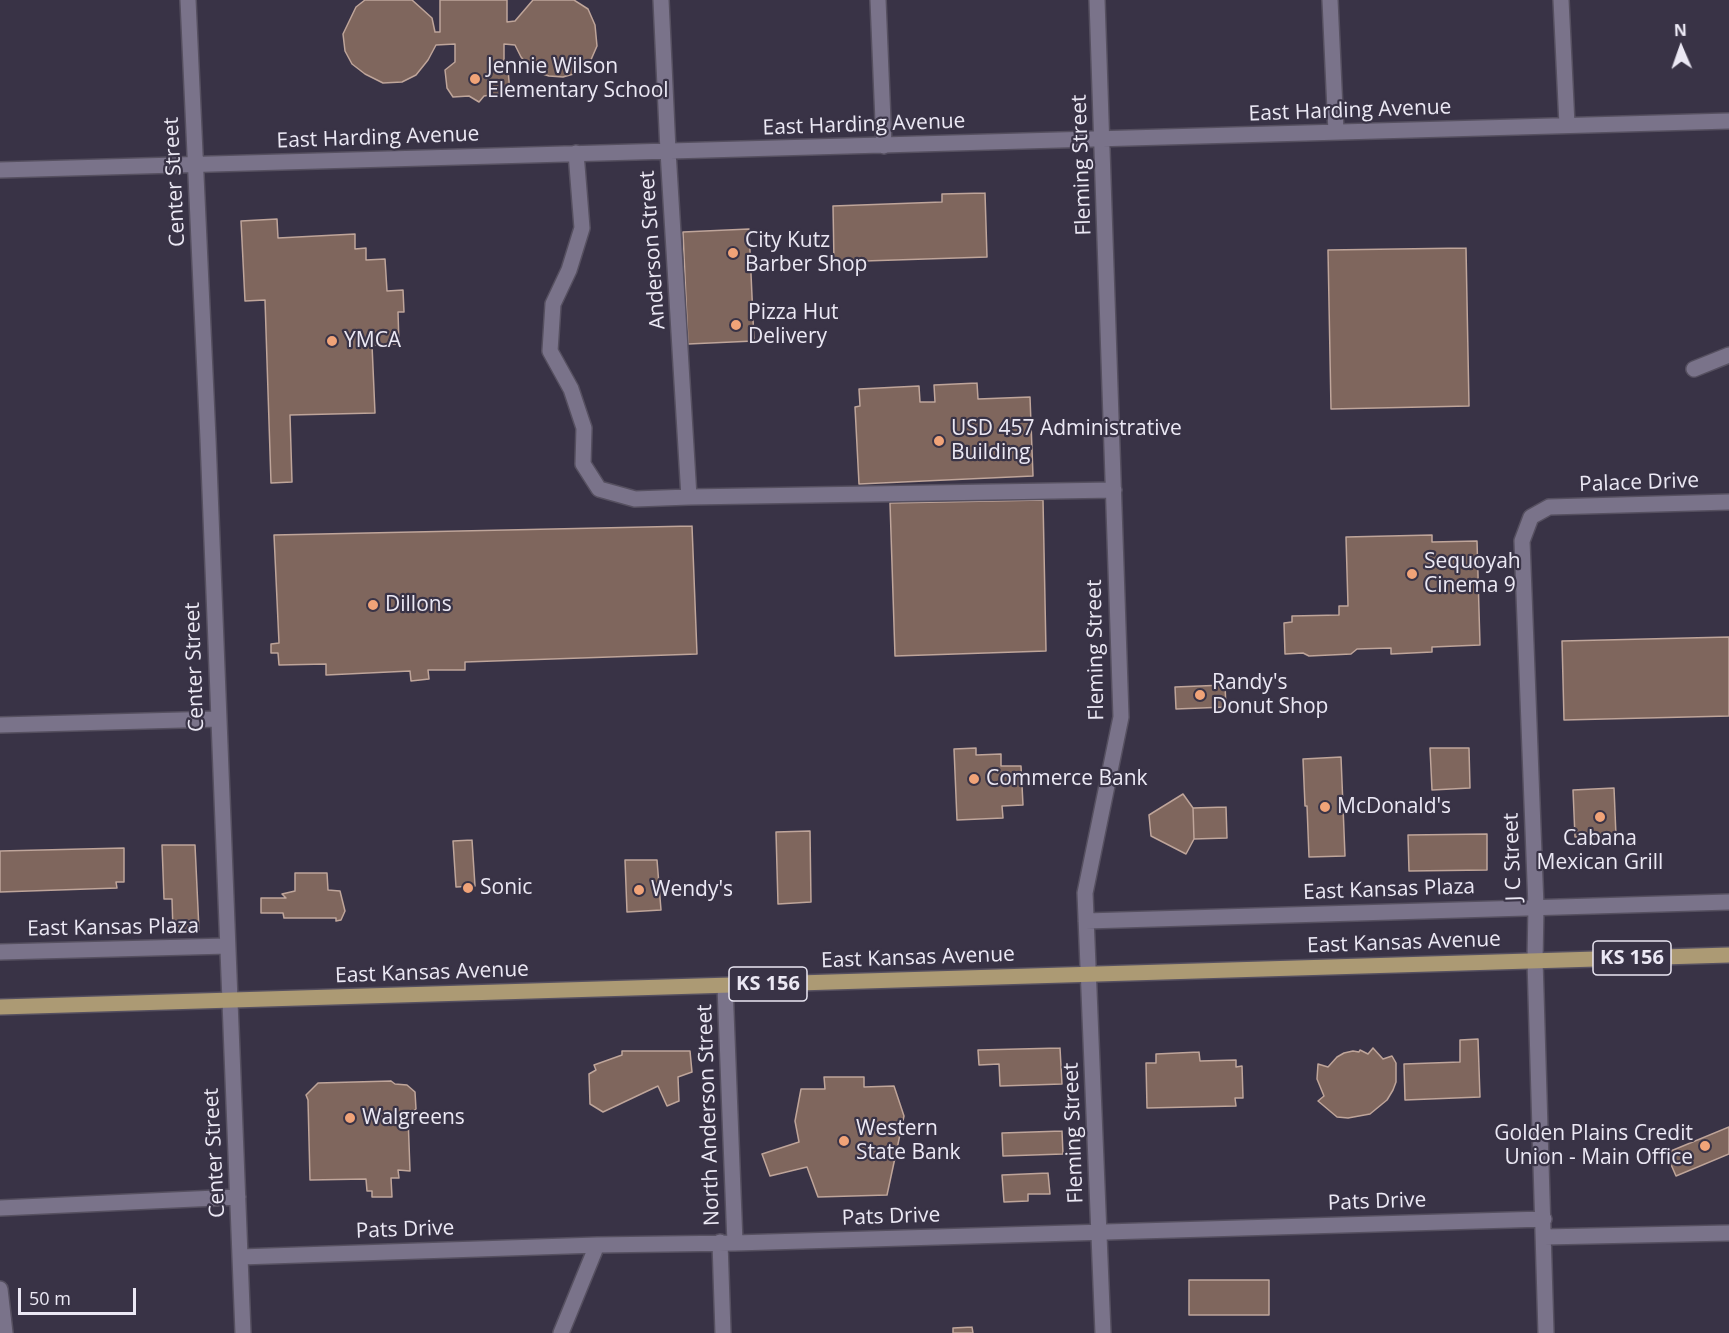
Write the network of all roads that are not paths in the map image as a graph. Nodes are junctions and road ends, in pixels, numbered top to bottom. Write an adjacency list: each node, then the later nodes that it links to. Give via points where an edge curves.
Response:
1 (188, 0): 14 (street, Center Street)
2 (661, 0): 12 (street, Anderson Street)
3 (878, 0): 11 (street)
4 (1097, 0): 10 (street, Fleming Street)
5 (1330, 0): 9 (street)
6 (1561, 0): 8 (street)
7 (1729, 121): 8 (street, East Harding Avenue)
8 (1567, 125): 9 (street, East Harding Avenue)
9 (1336, 132): 10 (street, East Harding Avenue)
10 (1103, 139): 11 (street, East Harding Avenue); 18 (street, Fleming Street)
11 (884, 146): 12 (street, East Harding Avenue)
12 (668, 151): 13 (street, East Harding Avenue); 19 (street, Anderson Street)
13 (576, 153): 14 (street, East Harding Avenue); 19 (street, via 582,228 553,304 550,351 571,389 584,428 583,464 599,489 635,499)
14 (195, 164): 15 (street, East Harding Avenue); 22 (street, Center Street)
15 (0, 170)
16 (1729, 355): 17 (street)
17 (1694, 369)
18 (1114, 490): 19 (street); 26 (street, Fleming Street, via 1121,717 1085,893)
19 (689, 496)
20 (1729, 502): 21 (street, Palace Drive)
21 (1549, 507): 25 (street, J C Street, via 1531,517 1522,541)
22 (218, 719): 23 (street); 27 (street, Center Street)
23 (0, 725)
24 (1729, 902): 25 (street, East Kansas Plaza)
25 (1536, 907): 26 (street, East Kansas Plaza); 30 (street, J C Street)
26 (1086, 921): 31 (street, Fleming Street)
27 (227, 946): 28 (street, East Kansas Plaza); 33 (street, Center Street)
28 (0, 952)
29 (1729, 955): 30 (main road, East Kansas Avenue / KS 156)
30 (1535, 960): 31 (main road, East Kansas Avenue / KS 156); 37 (street, J C Street)
31 (1089, 973): 32 (main road, East Kansas Avenue / KS 156); 38 (street, Fleming Street)
32 (725, 986): 33 (main road, East Kansas Avenue / KS 156); 41 (street, North Anderson Street)
33 (229, 1000): 34 (main road, East Kansas Avenue / KS 156); 35 (street, Center Street)
34 (0, 1007)
35 (238, 1197): 36 (street); 43 (street, Center Street)
36 (0, 1208)
37 (1544, 1219): 38 (street, Pats Drive); 40 (street, J C Street)
38 (1099, 1231): 41 (street, Pats Drive); 49 (street, Fleming Street)
39 (1729, 1233): 40 (street)
40 (1544, 1238): 50 (street)
41 (727, 1243): 42 (street, Pats Drive); 48 (street)
42 (597, 1245): 43 (street, Pats Drive); 47 (street)
43 (240, 1257): 46 (street, Center Street)
44 (0, 1289): 45 (street)
45 (5, 1333)
46 (243, 1333)
47 (561, 1333)
48 (723, 1333)
49 (1103, 1333)
50 (1546, 1333)

